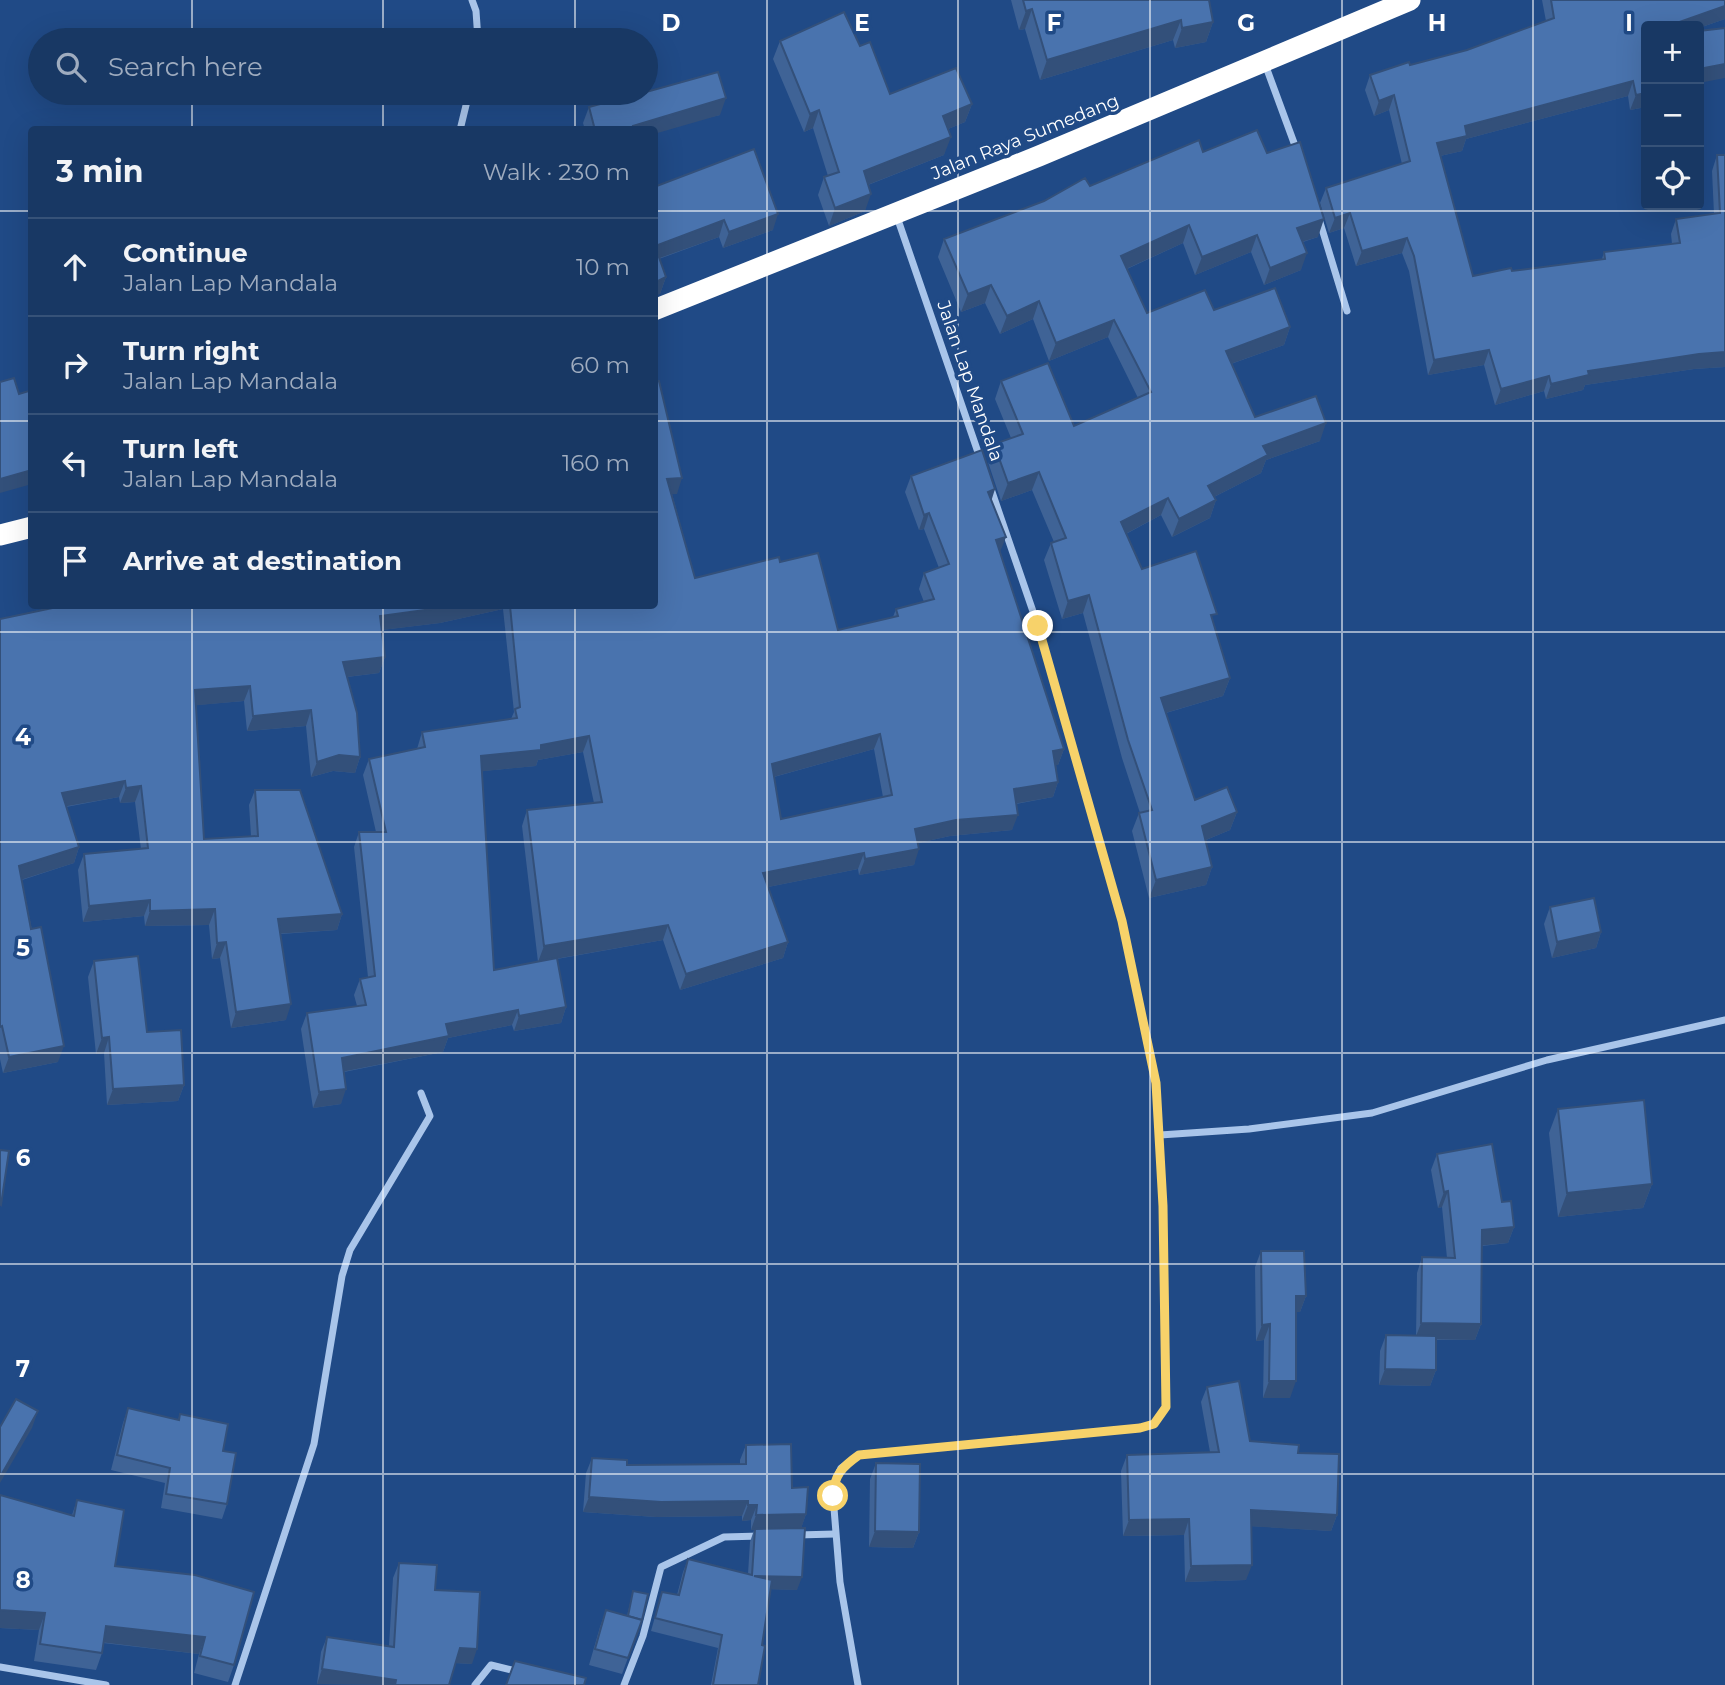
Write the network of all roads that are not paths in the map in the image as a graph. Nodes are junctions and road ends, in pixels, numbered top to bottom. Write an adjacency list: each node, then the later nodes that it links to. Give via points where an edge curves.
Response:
1 (472, 0): 3 (street)
2 (1410, 0): 4 (highway, Jalan Raya Sumedang)
3 (477, 28)
4 (1264, 60): 7 (street); 9 (highway, Jalan Raya Sumedang)
5 (466, 105): 6 (street)
6 (461, 126)
7 (1302, 166)
8 (1314, 205): 11 (street)
9 (896, 213): 10 (highway, Jalan Raya Sumedang); 12 (street, Jalan Lap Mandala)
10 (658, 308)
11 (1347, 311)
12 (985, 471)
13 (989, 484): 18 (street, Jalan Lap Mandala, via 1038,626 1122,921 1156,1083)
14 (28, 528): 15 (highway)
15 (0, 536)
16 (1725, 1020): 18 (street, via 1547,1060 1372,1113)
17 (421, 1093): 25 (street, via 429,1116 351,1250 342,1276 314,1444)
18 (1160, 1135): 19 (street, Jalan Lap Mandala, via 1167,1389 1166,1407 1154,1424 859,1455 841,1468 834,1484)
19 (835, 1534): 20 (street); 28 (street, Jalan Lap Mandala)
20 (793, 1535)
21 (765, 1536): 27 (street, via 724,1537 661,1567)
22 (0, 1667): 24 (street)
23 (527, 1674): 26 (street, via 491,1665)
24 (106, 1685)
25 (235, 1685)
26 (475, 1685)
27 (624, 1685)
28 (858, 1685)

